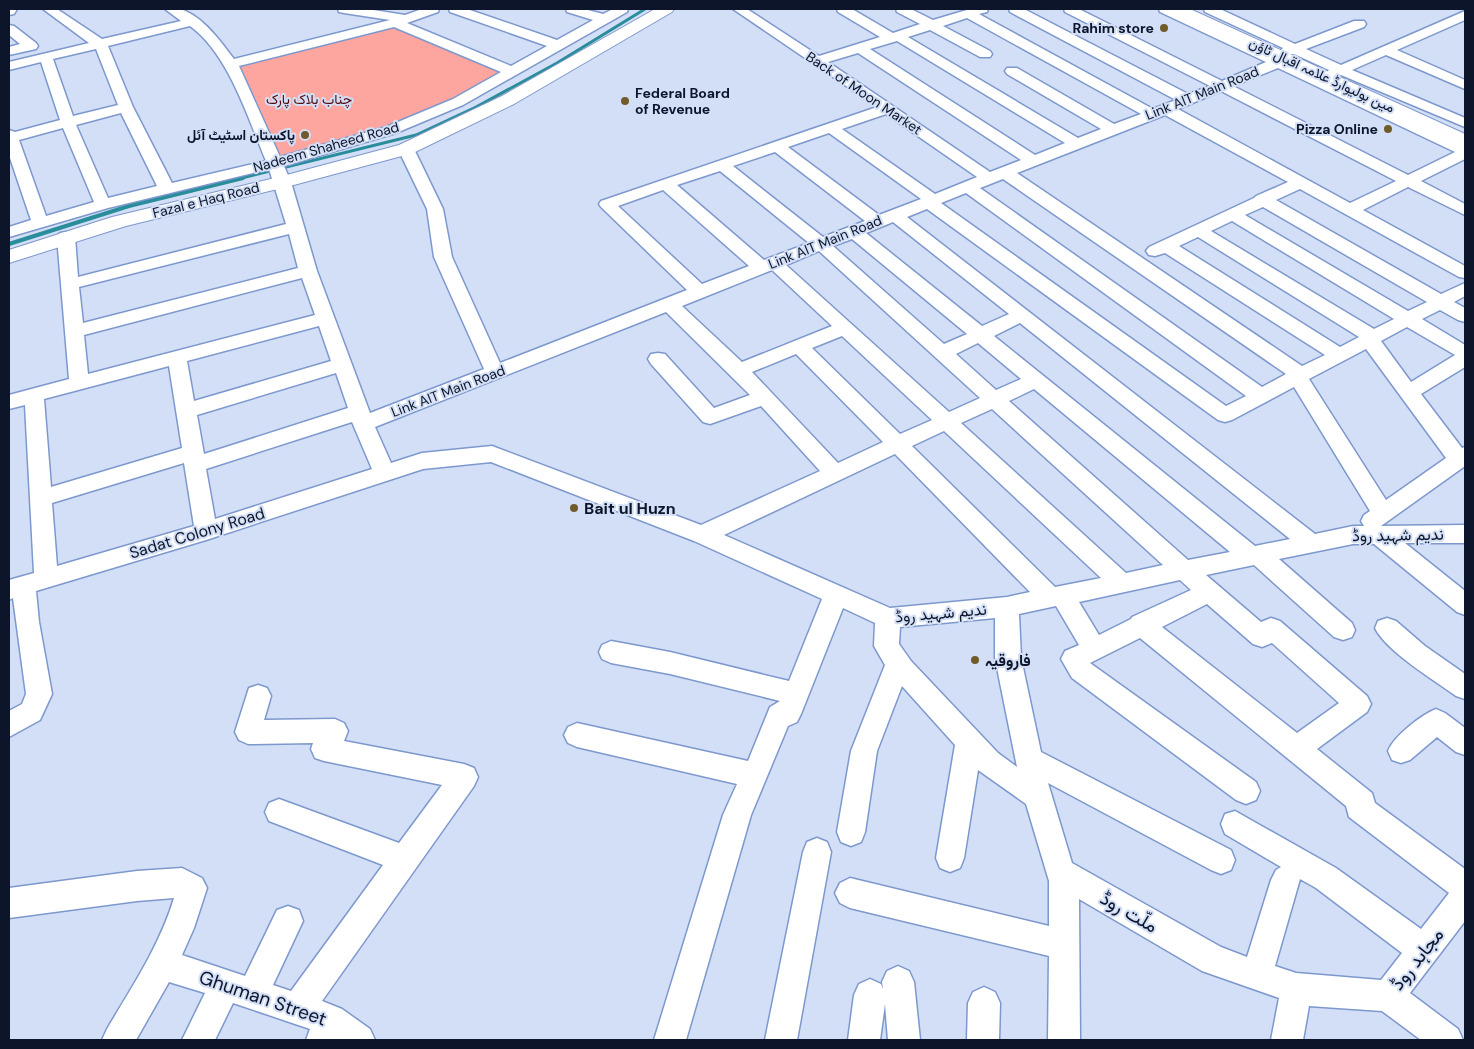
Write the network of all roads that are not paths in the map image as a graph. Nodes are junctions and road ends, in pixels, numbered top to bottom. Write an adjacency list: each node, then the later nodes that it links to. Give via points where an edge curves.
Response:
1 (48, 9): 33 (street)
2 (171, 9): 25 (street)
3 (344, 9): 19 (street)
4 (433, 9): 24 (street)
5 (455, 9): 34 (street)
6 (572, 9): 23 (street)
7 (622, 9): 23 (street, Nadeem Shaheed Road)
8 (666, 9): 67 (main road, Nadeem Shaheed Road, via 508,100)
9 (739, 9): 42 (street, Back of Moon Market)
10 (843, 9): 31 (street)
11 (902, 9): 26 (street)
12 (921, 9): 26 (street)
13 (982, 9): 21 (street)
14 (1016, 9): 54 (street)
15 (1070, 9): 53 (street)
16 (1165, 9): 39 (street)
17 (1178, 9): 39 (main road, مین بولیوارڈ علامہ اقبال ٹاؤن)
18 (1239, 9): 20 (street)
19 (362, 10): 24 (street)
20 (1211, 12): 39 (main road, مین بولیوارڈ علامہ اقبال ٹاؤن)
21 (968, 13): 26 (street); 32 (street)
22 (1465, 16): 27 (street)
23 (604, 19): 34 (street, Nadeem Shaheed Road)
24 (401, 21): 43 (street); 46 (street)
25 (192, 22): 33 (street); 43 (street, via 216,42)
26 (936, 23): 31 (street); 38 (street)
27 (1449, 23): 30 (street); 36 (street)
28 (1359, 24): 39 (street, Link AIT Main Road)
29 (9, 29): 37 (street, via 31,46)
30 (1465, 29)
31 (895, 37): 35 (street); 45 (street)
32 (1020, 42): 38 (street); 41 (street)
33 (101, 44): 40 (street); 55 (street)
34 (558, 45): 46 (street, Nadeem Shaheed Road)
35 (860, 48): 42 (street); 70 (street)
36 (1386, 50): 48 (street); 50 (street)
37 (9, 51)
38 (994, 51): 45 (street)
39 (1285, 55): 48 (main road, مین بولیوارڈ علامہ اقبال ٹاؤن); 53 (street, Link AIT Main Road); 64 (main road, مین بولیوارڈ علامہ اقبال ٹاؤن); 68 (street)
40 (46, 58): 44 (street); 58 (street)
41 (1048, 58): 47 (street); 57 (street)
42 (817, 61): 56 (street, Back of Moon Market)
43 (231, 64): 73 (street)
44 (9, 66)
45 (949, 67): 51 (street)
46 (511, 72): 69 (street, Nadeem Shaheed Road, via 458,102 391,130)
47 (1012, 72): 51 (street); 61 (street)
48 (1336, 72): 59 (street); 62 (main road, مین بولیوارڈ علامہ اقبال ٹاؤن)
49 (1465, 72): 50 (street)
50 (1450, 78): 52 (street)
51 (978, 84): 65 (street)
52 (1465, 85)
53 (1222, 86): 54 (street, Link AIT Main Road); 75 (street)
54 (1188, 100): 57 (street, Link AIT Main Road)
55 (126, 107): 58 (street); 79 (street)
56 (888, 108): 60 (street); 74 (street, Back of Moon Market)
57 (1159, 111): 61 (street, Link AIT Main Road); 76 (street)
58 (68, 123): 63 (street); 82 (street)
59 (1465, 123)
60 (831, 128): 66 (street); 81 (street)
61 (1112, 129): 65 (street, Link AIT Main Road)
62 (1465, 132)
63 (9, 136): 87 (street)
64 (1465, 141)
65 (1075, 143): 70 (street, Link AIT Main Road)
66 (777, 146): 72 (street); 86 (street)
67 (406, 149): 71 (main road, Fazal e Haq Road); 122 (street, via 435,209 442,257)
68 (1465, 152): 75 (street)
69 (304, 156): 71 (main road); 73 (street, Nadeem Shaheed Road)
70 (1032, 160): 74 (street, Link AIT Main Road)
71 (339, 163): 73 (main road, Fazal e Haq Road)
72 (722, 165): 77 (street); 93 (street)
73 (279, 172): 79 (street, Nadeem Shaheed Road); 88 (street); 92 (main road, Fazal e Haq Road)
74 (996, 175): 78 (street, Link AIT Main Road); 96 (street, Back of Moon Market)
75 (1408, 181): 83 (street); 84 (street)
76 (1300, 183): 80 (street); 83 (street)
77 (666, 184): 97 (street); 102 (street, via 607,204)
78 (967, 186): 81 (street, Link AIT Main Road); 129 (street)
79 (166, 188): 82 (street, Nadeem Shaheed Road)
80 (1262, 199): 85 (street); 103 (street)
81 (930, 201): 86 (street, Link AIT Main Road); 129 (street, via 1225,415)
82 (102, 204): 87 (street, Nadeem Shaheed Road)
83 (1350, 210): 99 (street)
84 (1465, 210)
85 (1232, 214): 89 (street); 108 (street)
86 (886, 218): 90 (street, Link AIT Main Road); 105 (street)
87 (40, 222): 91 (street, Nadeem Shaheed Road)
88 (296, 227): 98 (street); 100 (street)
89 (1198, 230): 94 (street); 112 (street)
90 (854, 231): 93 (street, Link AIT Main Road); 111 (street)
91 (9, 232)
92 (66, 237): 95 (main road, Fazal e Haq Road); 100 (street)
93 (821, 244): 97 (street, Link AIT Main Road); 114 (street)
94 (1166, 246): 96 (street); 116 (street)
95 (9, 257)
96 (1134, 261): 123 (street, Back of Moon Market)
97 (768, 265): 102 (street, Link AIT Main Road); 109 (street)
98 (308, 271): 107 (street); 110 (street)
99 (1465, 273)
100 (71, 284): 110 (street)
101 (1465, 289): 103 (street)
102 (700, 292): 104 (street, Link AIT Main Road)
103 (1440, 302): 106 (street); 108 (street)
104 (669, 304): 121 (street); 122 (street, Link AIT Main Road)
105 (1022, 315): 111 (street); 145 (street)
106 (1465, 316)
107 (326, 318): 117 (street); 120 (street)
108 (1407, 319): 112 (street); 115 (street)
109 (845, 328): 113 (street); 134 (street)
110 (75, 331): 125 (street)
111 (980, 335): 114 (street); 124 (street)
112 (1371, 338): 116 (street); 126 (street)
113 (798, 345): 121 (street); 135 (street)
114 (942, 353): 130 (street)
115 (1465, 353)
116 (1339, 355): 123 (street)
117 (177, 358): 125 (street); 132 (street)
118 (1465, 358): 126 (street)
119 (658, 359): 128 (street, via 710,417)
120 (342, 364): 132 (street); 133 (street)
121 (738, 370): 128 (street)
122 (495, 373): 133 (street, Link AIT Main Road)
123 (1300, 376): 129 (street); 141 (street)
124 (1036, 380): 130 (street); 146 (street)
125 (79, 384): 127 (street)
126 (1408, 392): 137 (street)
127 (34, 396): 131 (street); 140 (street)
128 (764, 396): 139 (street)
129 (1260, 396)
130 (994, 400): 134 (street); 147 (street)
131 (9, 402)
132 (186, 411): 136 (street)
133 (362, 418): 136 (street, Link AIT Main Road); 138 (street)
134 (946, 422): 135 (street); 148 (street)
135 (898, 445): 139 (street); 152 (street)
136 (194, 458): 140 (street, Link AIT Main Road); 142 (street)
137 (1462, 458): 141 (street)
138 (384, 472): 142 (street, Sadat Colony Road); 144 (street, ندیم شہید روڈ, via 422,461 492,454)
139 (835, 473): 144 (street)
140 (40, 499): 149 (street)
141 (1381, 524): 143 (street, ندیم شہید روڈ); 145 (street, ندیم شہید روڈ, via 1352,535); 153 (street)
142 (206, 531): 149 (street, Sadat Colony Road)
143 (1465, 534)
144 (702, 535): 151 (street, ندیم شہید روڈ)
145 (1311, 544): 146 (street, ندیم شہید روڈ)
146 (1255, 555): 147 (street, ندیم شہید روڈ); 159 (street)
147 (1184, 570): 148 (street, ندیم شہید روڈ); 150 (street)
148 (1122, 583): 152 (street, ندیم شہید روڈ)
149 (26, 585): 157 (street)
150 (1210, 592): 156 (street); 170 (street, via 1262,637 1271,628 1358,704)
151 (836, 594): 155 (street, ندیم شہید روڈ); 164 (street)
152 (1057, 597): 154 (street, ندیم شہید روڈ); 160 (street)
153 (1465, 605)
154 (1007, 607): 155 (street, ندیم شہید روڈ); 172 (street, via 1008,658)
155 (888, 618): 162 (street, via 886,646)
156 (1141, 624): 160 (street); 170 (street)
157 (18, 625): 166 (street, via 39,694 31,712)
158 (1386, 628): 163 (street)
159 (1343, 630)
160 (1094, 649): 174 (street, via 1074,659 1081,670)
161 (611, 652): 164 (street)
162 (898, 663): 168 (street); 178 (street, via 864,751)
163 (1465, 688)
164 (796, 694): 173 (street, via 788,714 779,715)
165 (258, 696): 181 (street, via 248,732 334,731 324,749 464,777)
166 (9, 725)
167 (577, 735): 173 (street)
168 (969, 742): 175 (street, via 988,762); 180 (street)
169 (1465, 743): 171 (street, via 1436,721)
170 (1296, 750): 185 (street, via 1362,802 1359,808)
171 (1401, 751)
172 (1030, 760): 175 (street); 182 (street)
173 (755, 775): 205 (street, via 736,814)
174 (1246, 791)
175 (1037, 796): 183 (street, via 1060,872)
176 (279, 812): 181 (street)
177 (1235, 824): 191 (street, via 1326,878)
178 (851, 832)
179 (817, 852): 206 (street)
180 (950, 858)
181 (405, 859): 200 (street)
182 (1221, 860)
183 (1064, 874): 190 (street); 193 (street, ملّت روڈ, via 1213,960)
184 (1286, 880): 193 (street)
185 (1465, 887)
186 (850, 893): 190 (street)
187 (1465, 897): 191 (street, مجاہد روڈ)
188 (9, 903): 192 (street, via 182,883 192,888 189,902)
189 (288, 922): 195 (street)
190 (1064, 945): 210 (street)
191 (1424, 950): 198 (street, مجاہد روڈ)
192 (163, 964): 195 (street, Ghuman Street); 202 (street)
193 (1257, 975): 196 (street, ملّت روڈ)
194 (898, 982): 208 (street)
195 (239, 989): 200 (street, Ghuman Street); 203 (street)
196 (1296, 990): 198 (street, ملّت روڈ); 211 (street)
197 (870, 995): 207 (street)
198 (1388, 996): 212 (street)
199 (984, 1003): 209 (street)
200 (297, 1009): 201 (street, Ghuman Street)
201 (327, 1030): 204 (street, Ghuman Street)
202 (118, 1040)
203 (198, 1040)
204 (359, 1040)
205 (670, 1040)
206 (781, 1040)
207 (864, 1040)
208 (904, 1040)
209 (983, 1040)
210 (1064, 1040)
211 (1287, 1040)
212 (1447, 1040)

